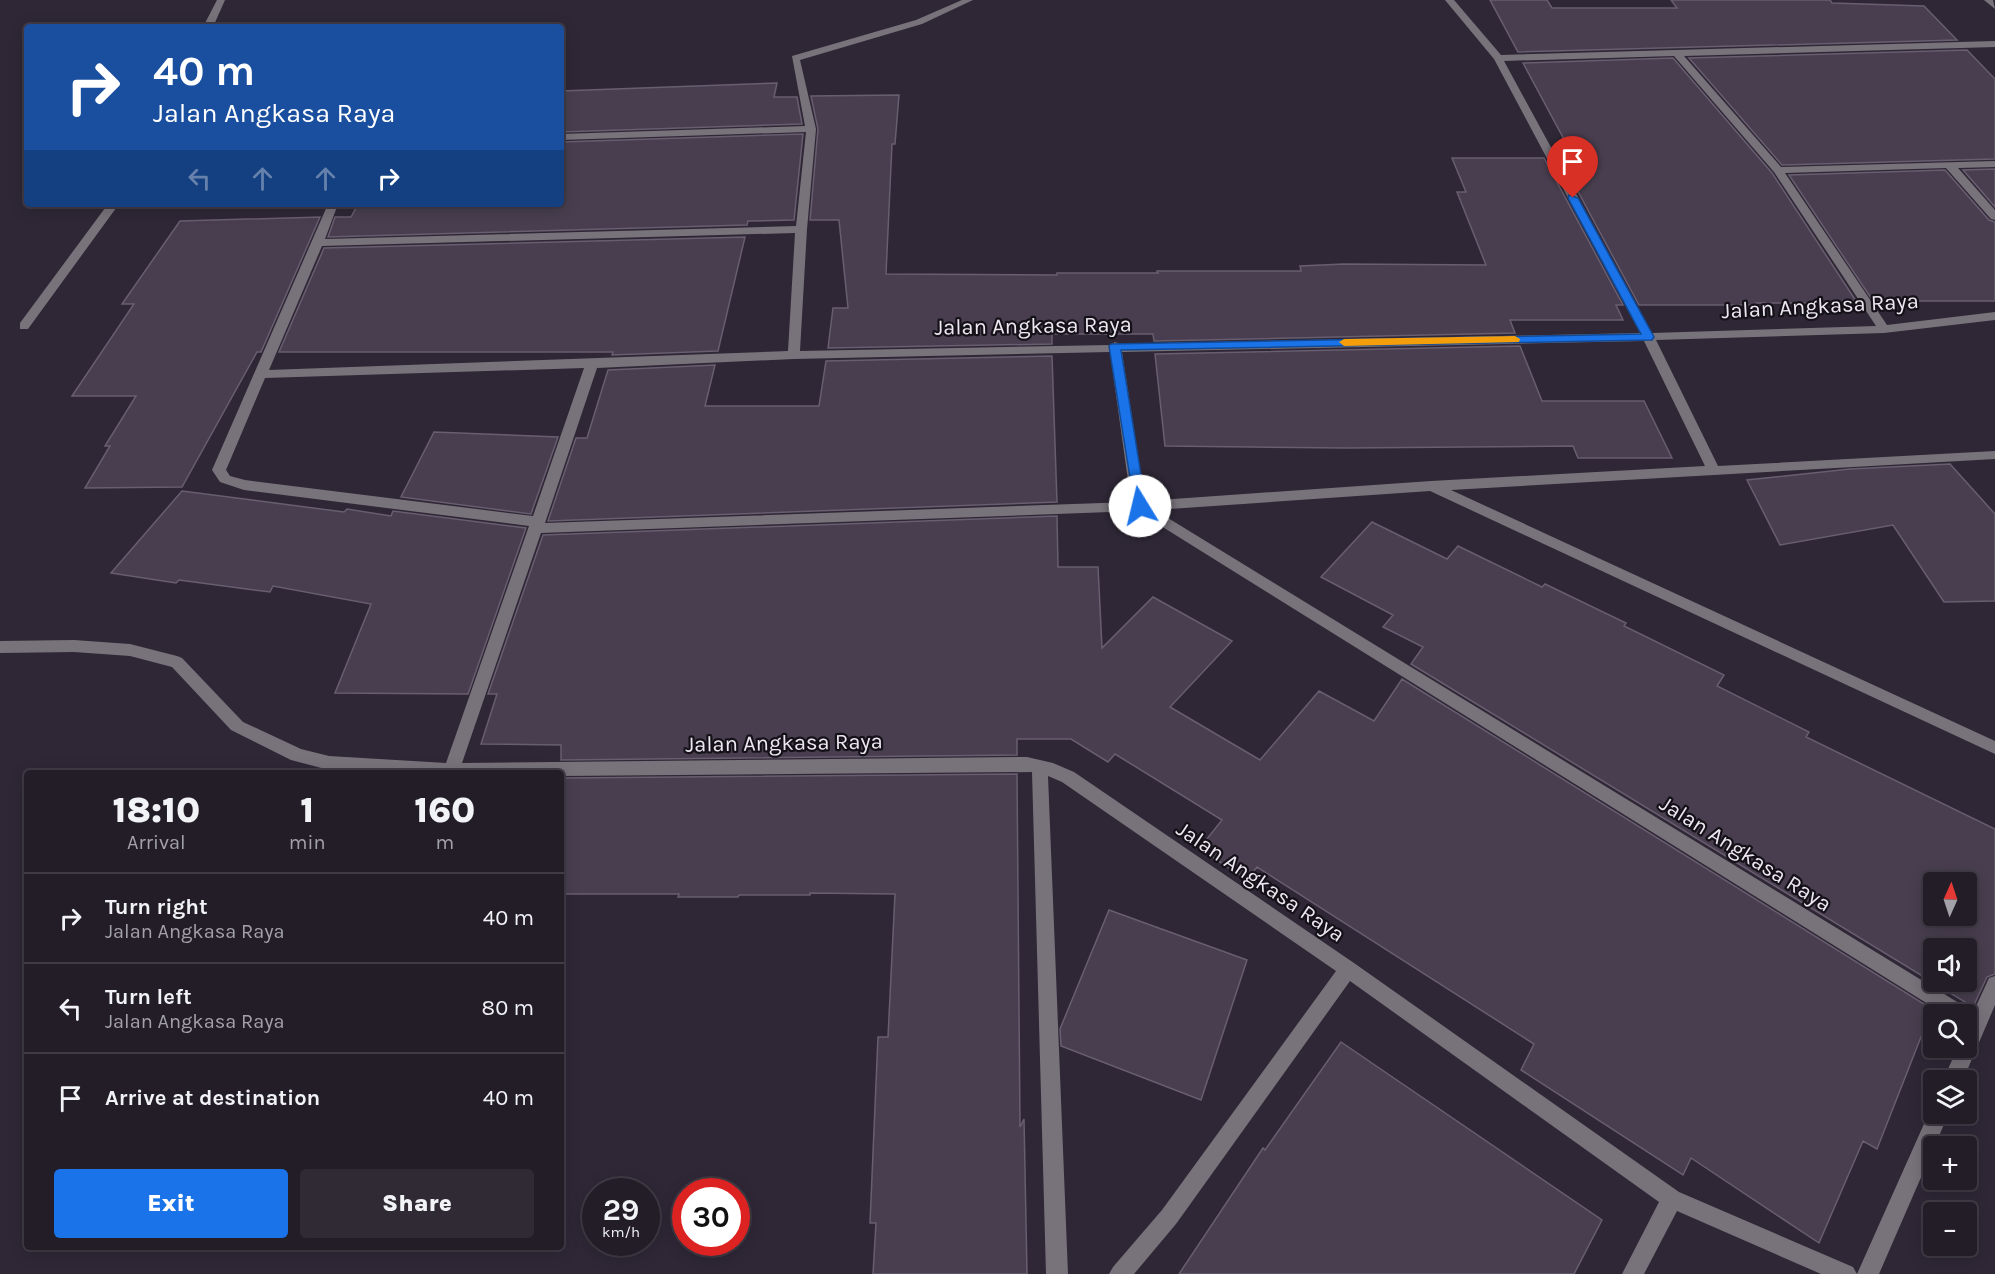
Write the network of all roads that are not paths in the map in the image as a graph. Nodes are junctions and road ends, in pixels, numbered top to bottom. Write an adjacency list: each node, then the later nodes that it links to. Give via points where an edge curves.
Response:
1 (221, 0): 6 (street)
2 (969, 0): 10 (street, via 919,22 795,58)
3 (1449, 0): 9 (street)
4 (1988, 0): 5 (street)
5 (1995, 6)
6 (209, 24)
7 (1995, 44): 8 (street)
8 (1677, 53): 9 (street); 14 (street)
9 (1498, 58): 23 (street)
10 (811, 129): 11 (street); 18 (street)
11 (564, 137)
12 (1995, 164): 13 (street)
13 (1949, 165): 14 (street); 17 (street)
14 (1778, 170): 22 (street)
15 (112, 207): 21 (street)
16 (332, 207): 19 (street)
17 (1995, 217)
18 (801, 229): 19 (street); 25 (street)
19 (318, 243): 27 (street)
20 (1995, 316): 22 (street, Jalan Angkasa Raya)
21 (24, 326)
22 (1884, 329): 23 (street, Jalan Angkasa Raya)
23 (1648, 337): 24 (street, Jalan Angkasa Raya); 29 (street)
24 (1115, 346): 25 (street, Jalan Angkasa Raya); 31 (street)
25 (794, 355): 26 (street, Jalan Angkasa Raya)
26 (592, 364): 27 (street, Jalan Angkasa Raya); 32 (street)
27 (262, 374): 32 (street, via 219,470 225,478 244,485)
28 (1995, 455): 29 (street)
29 (1714, 471): 30 (street)
30 (1431, 486): 31 (street); 34 (street)
31 (1140, 506): 32 (street); 39 (street, Jalan Angkasa Raya)
32 (538, 525): 36 (street)
33 (0, 647): 36 (street, Jalan Angkasa Raya, via 130,650 177,662 237,726 297,755 329,763)
34 (1995, 748)
35 (1040, 766): 36 (street, Jalan Angkasa Raya); 37 (street, Jalan Angkasa Raya, via 1068,777); 43 (street)
36 (452, 770)
37 (1348, 969): 42 (street, Jalan Angkasa Raya); 44 (street, Jalan Angkasa Raya, via 1169,1217)
38 (1995, 984): 40 (street)
39 (1944, 1004)
40 (1977, 1014)
41 (1934, 1124): 47 (street)
42 (1672, 1199): 45 (street); 46 (street, Jalan Angkasa Raya)
43 (1057, 1274)
44 (1120, 1274)
45 (1633, 1274)
46 (1846, 1274)
47 (1868, 1274)

